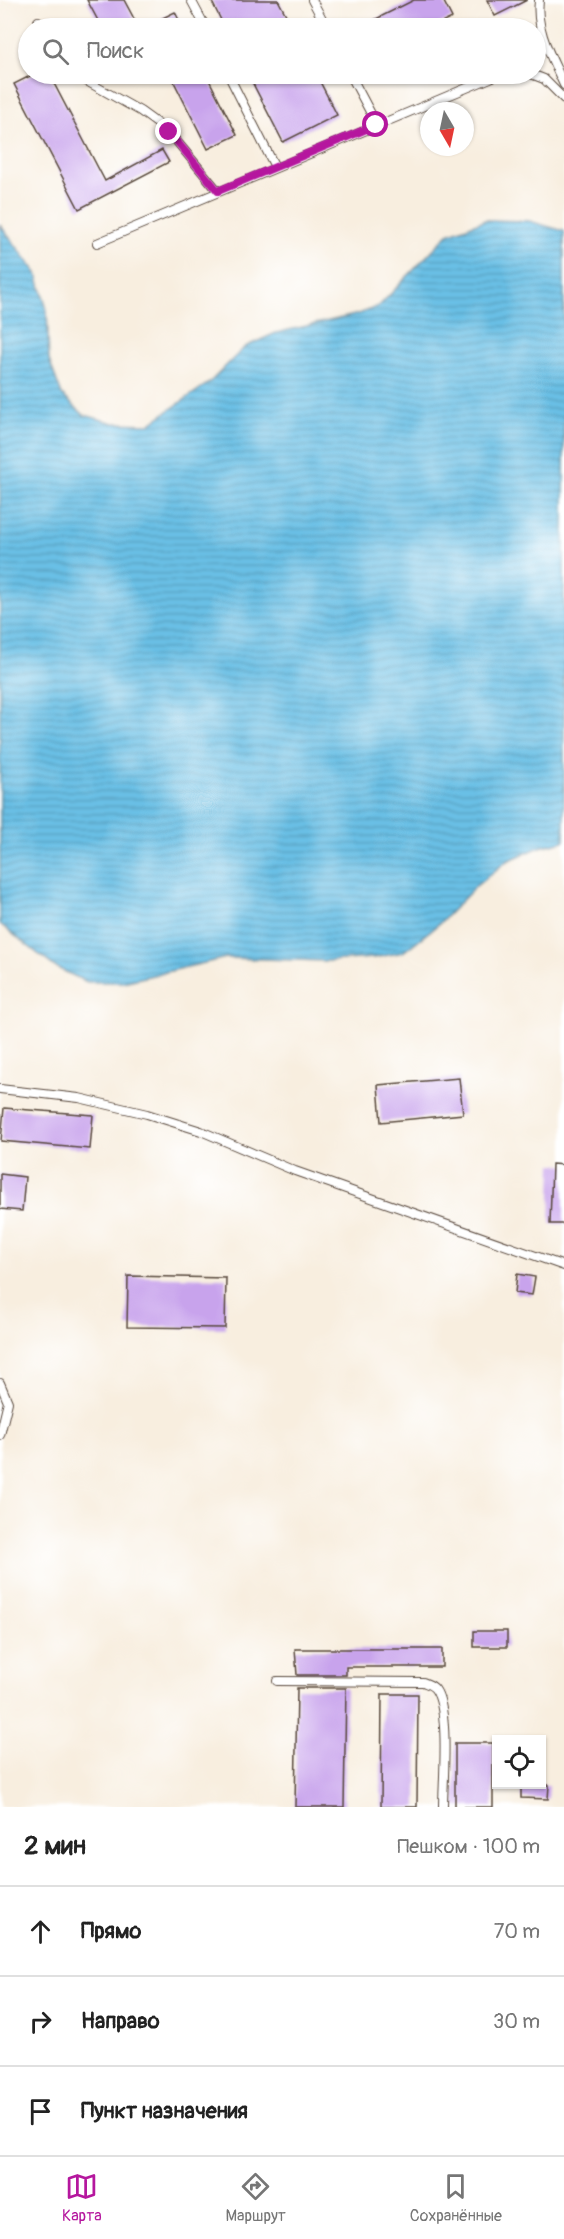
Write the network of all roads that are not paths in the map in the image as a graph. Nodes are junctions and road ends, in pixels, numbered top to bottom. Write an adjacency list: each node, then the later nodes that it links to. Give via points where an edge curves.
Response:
1 (191, 0): 4 (lane)
2 (312, 0): 5 (lane)
3 (539, 0): 6 (lane)
4 (201, 18)
5 (322, 18)
6 (539, 18)
7 (546, 44): 13 (lane)
8 (546, 81): 14 (lane)
9 (92, 84): 17 (lane, via 169,132)
10 (233, 84): 16 (lane)
11 (355, 84): 15 (lane)
12 (476, 84): 15 (lane)
13 (564, 85)
14 (564, 99)
15 (376, 125): 16 (lane)
16 (275, 167): 17 (lane)
17 (218, 191): 18 (lane)
18 (97, 243)
19 (0, 1089): 20 (lane, via 79,1098 147,1114)
20 (564, 1266)
21 (0, 1383): 22 (lane, via 8,1402)
22 (0, 1436)
23 (277, 1681): 24 (lane, via 423,1682 433,1687 444,1714)
24 (443, 1807)

